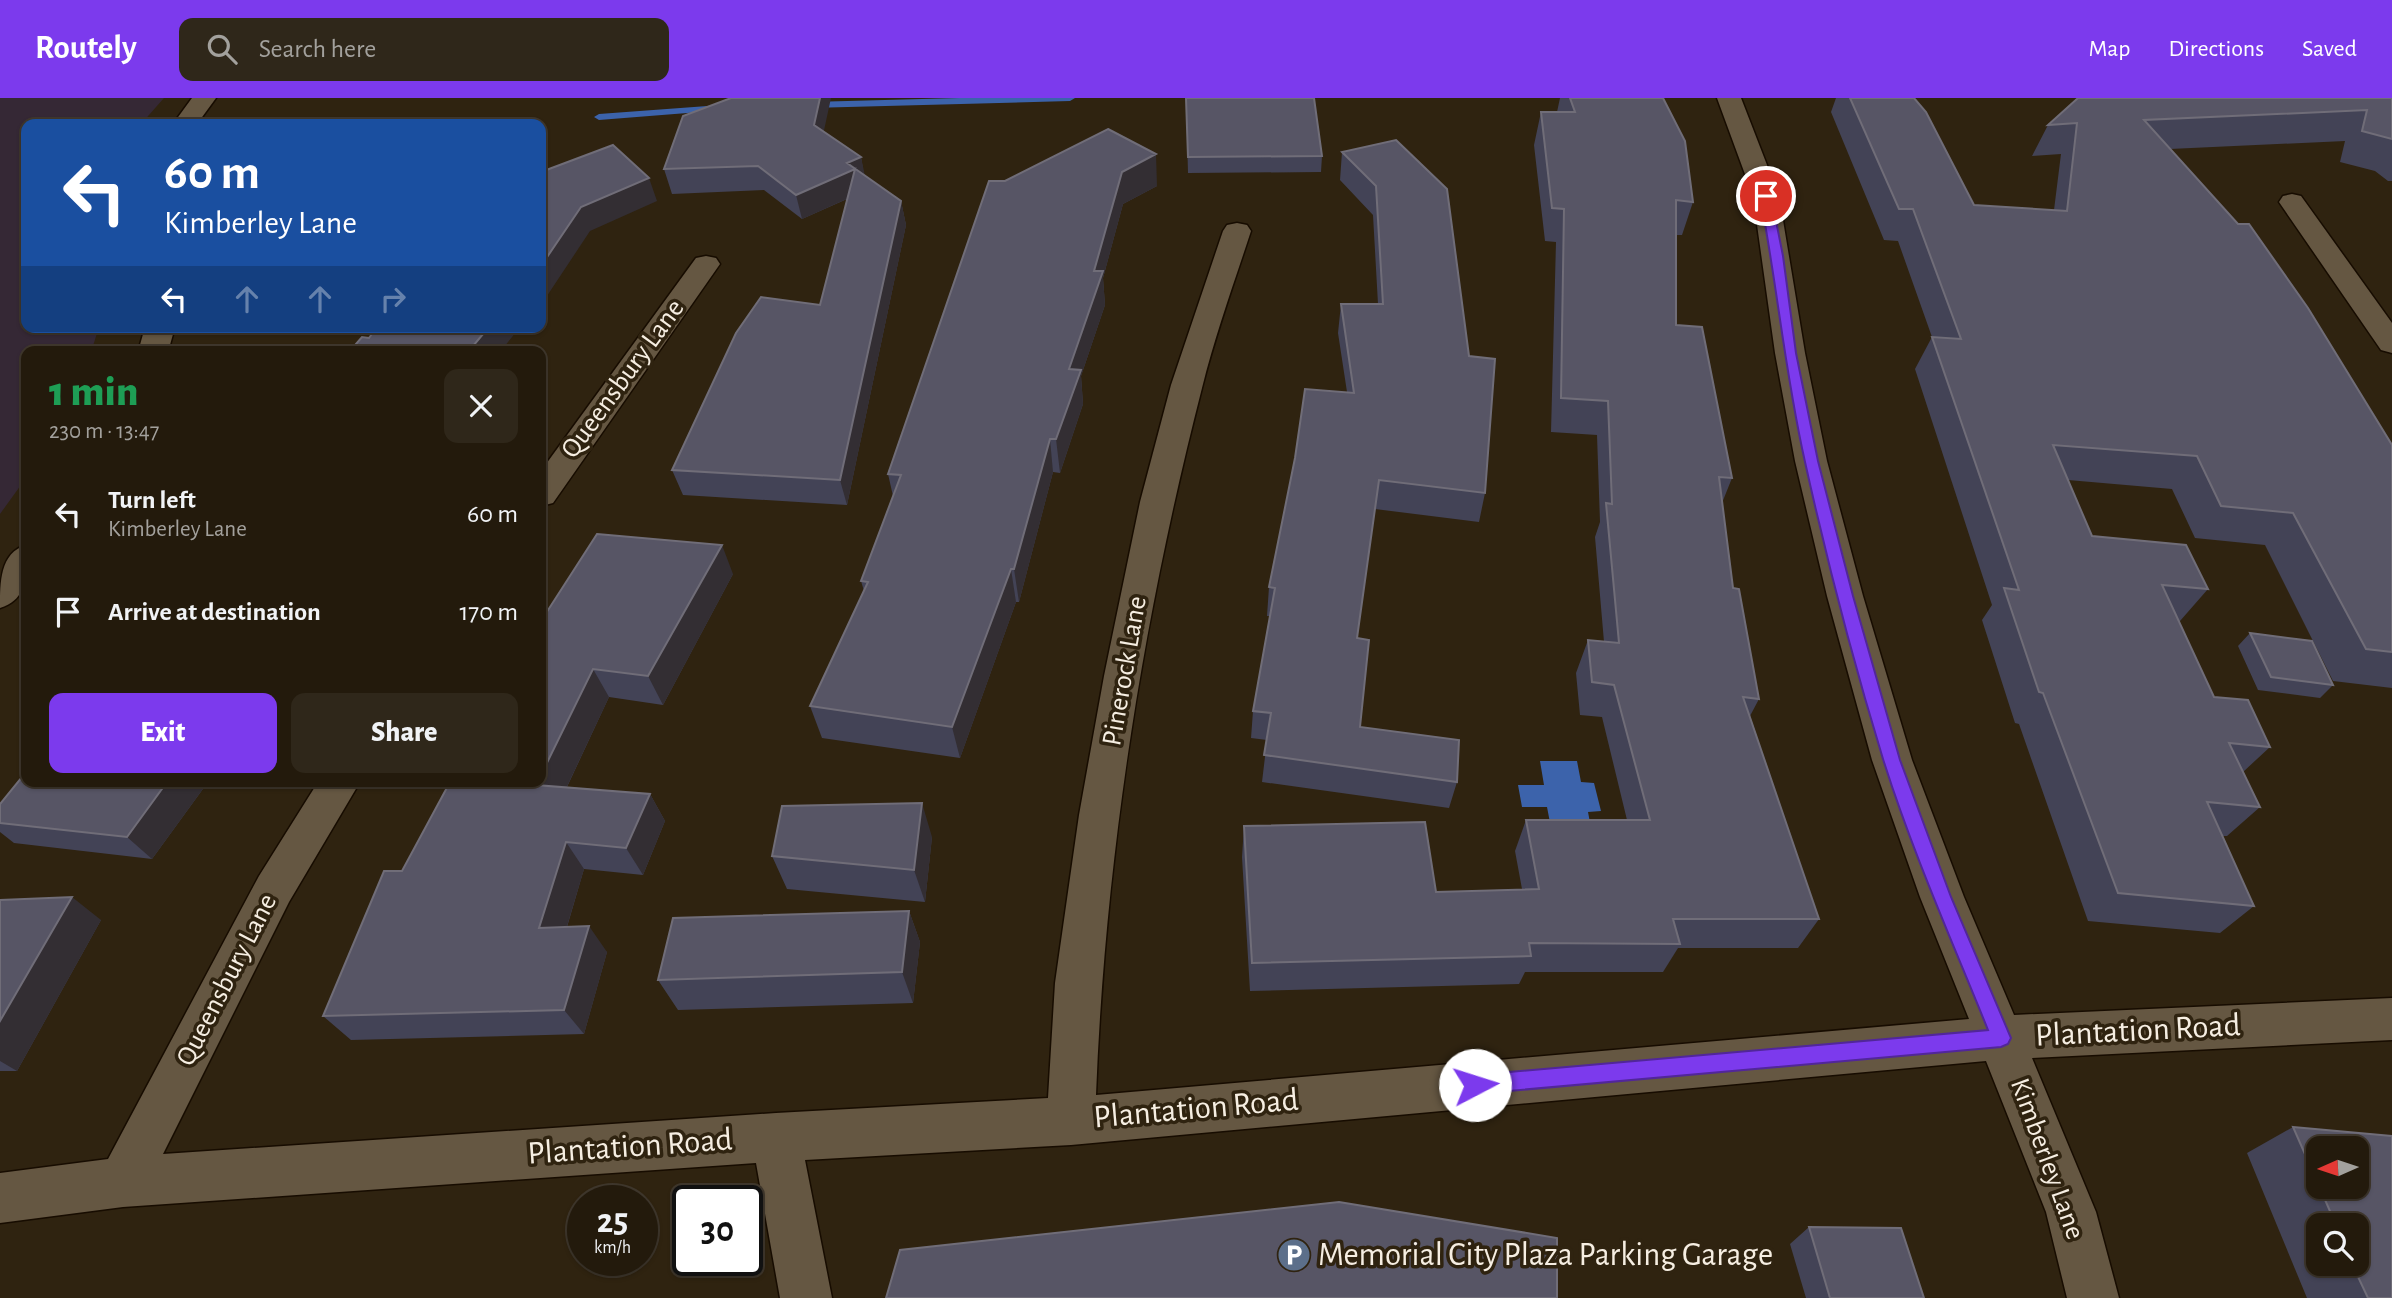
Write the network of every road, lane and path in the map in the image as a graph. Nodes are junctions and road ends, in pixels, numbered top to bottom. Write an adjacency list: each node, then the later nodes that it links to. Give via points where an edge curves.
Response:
1 (204, 98): 3 (street)
2 (1729, 98): 13 (street, Kimberley Lane, via 1766,196 1811,461 1888,748 1942,897)
3 (189, 119)
4 (2292, 202): 7 (street)
5 (1237, 232): 14 (street, Pinerock Lane, via 1187,385 1157,502 1122,676 1078,983)
6 (706, 264): 8 (street, Queensbury Lane)
7 (2392, 344)
8 (546, 488)
9 (21, 564): 10 (street)
10 (0, 595)
11 (337, 787): 16 (street, Queensbury Lane, via 274,889)
12 (2392, 1019): 13 (street, Plantation Road)
13 (2001, 1038): 14 (street, Plantation Road); 19 (street, Kimberley Lane, via 2071,1212)
14 (1070, 1121): 15 (street, Plantation Road)
15 (776, 1137): 16 (street, Plantation Road); 18 (street)
16 (123, 1182): 17 (street, Plantation Road)
17 (0, 1198)
18 (807, 1298)
19 (2093, 1298)

